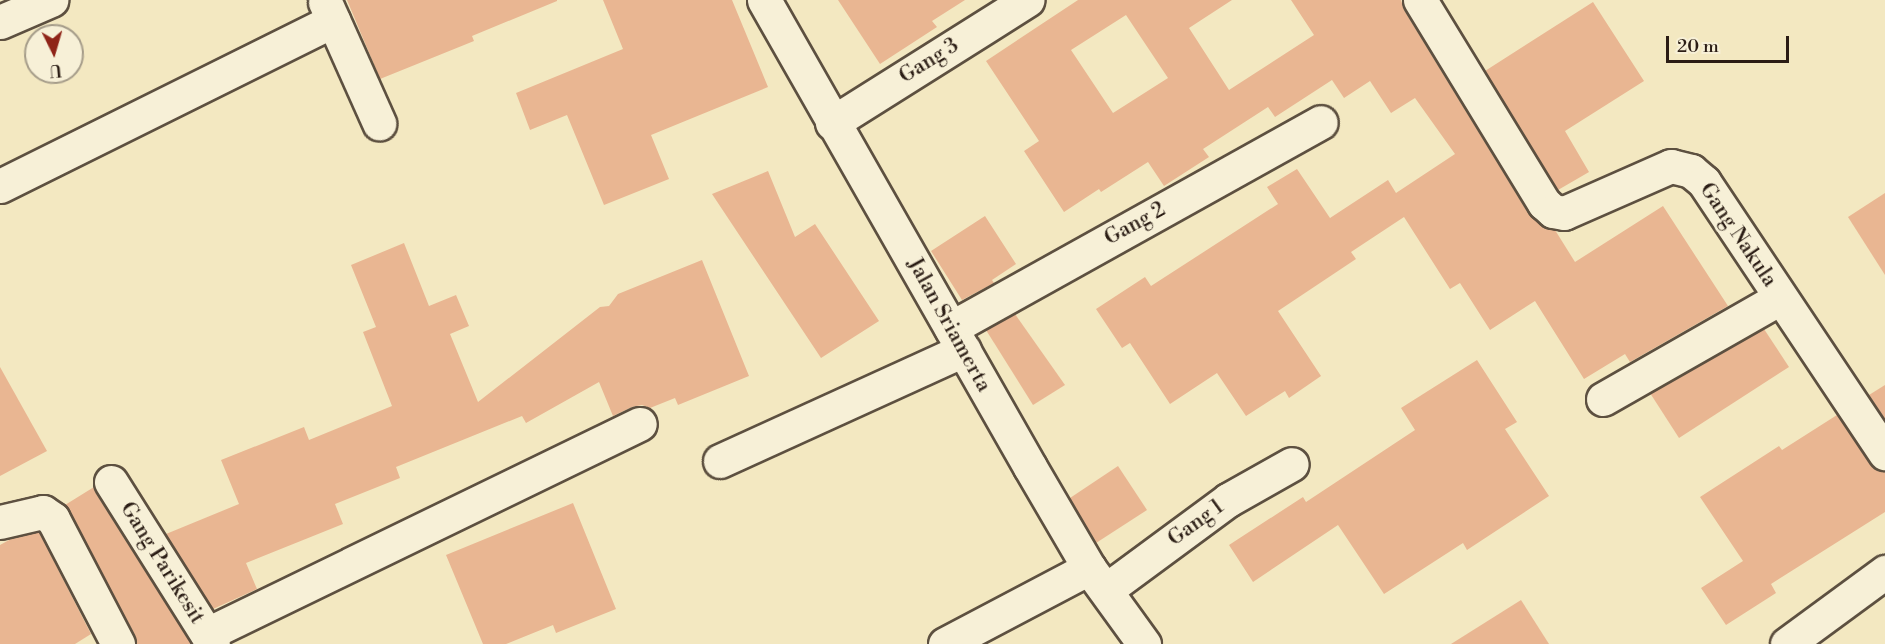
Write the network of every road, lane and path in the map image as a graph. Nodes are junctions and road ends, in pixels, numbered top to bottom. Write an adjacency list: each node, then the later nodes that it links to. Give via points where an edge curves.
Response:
1 (51, 0): 6 (street)
2 (764, 0): 9 (street, Jalan Sriamerta)
3 (1027, 0): 9 (street, Gang 3)
4 (1420, 0): 11 (street, Gang Nakula, via 1544,203 1553,211 1564,213 1671,166 1680,166 1704,182)
5 (329, 11): 8 (street); 10 (street)
6 (0, 22)
7 (1321, 122): 12 (street, Gang 2)
8 (380, 123)
9 (832, 123): 12 (street, Jalan Sriamerta)
10 (0, 186)
11 (1780, 298): 13 (street); 15 (street, Gang Nakula)
12 (958, 339): 16 (street, Gang 2); 21 (street, Jalan Sriamerta)
13 (1603, 399)
14 (640, 424): 22 (street)
15 (1885, 453)
16 (720, 461)
17 (1292, 464): 21 (street, Gang 1)
18 (111, 482): 22 (street, Gang Parikesit)
19 (0, 522): 23 (street, via 43,512 53,519)
20 (1885, 572): 26 (street)
21 (1098, 579): 24 (street, Gang 1); 25 (street, Jalan Sriamerta)
22 (210, 639)
23 (118, 644)
24 (945, 644)
25 (1144, 644)
26 (1787, 644)

